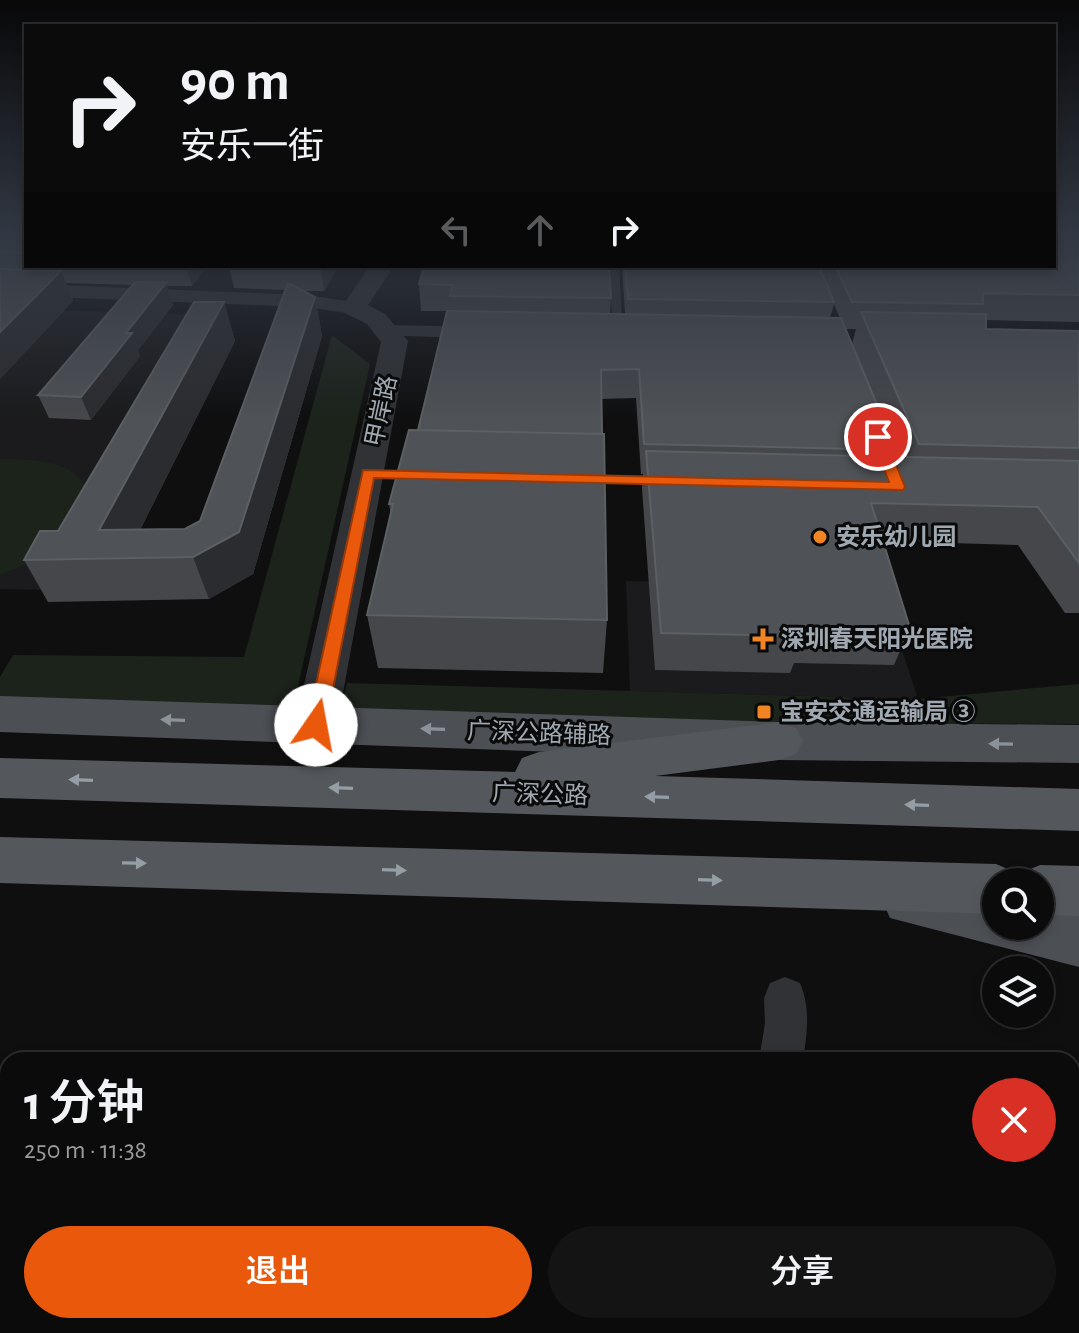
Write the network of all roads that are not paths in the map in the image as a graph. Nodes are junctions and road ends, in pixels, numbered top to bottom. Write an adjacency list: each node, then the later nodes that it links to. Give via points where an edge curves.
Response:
1 (158, 295): 4 (street)
2 (363, 295): 4 (street)
3 (616, 295): 7 (lane)
4 (354, 308): 5 (street)
5 (389, 331): 6 (street); 8 (street, 甲岸路, via 395,341)
6 (511, 333)
7 (618, 335)
8 (368, 474): 9 (lane); 13 (street, 甲岸路)
9 (430, 475)
10 (571, 479): 11 (lane)
11 (680, 481)
12 (0, 714): 13 (main road, 广深公路辅路, one-way to 12)
13 (316, 725): 14 (main road, 广深公路辅路, one-way to 13)
14 (779, 741): 15 (main road, 广深公路辅路, one-way to 14); 17 (highway)
15 (1079, 744)
16 (0, 778): 17 (highway, 广深公路, one-way to 16)
17 (404, 790): 18 (highway, 广深公路, one-way to 17)
18 (1079, 810)
19 (0, 860): 20 (highway, one-way to 20)
20 (845, 884): 21 (highway); 24 (main road)
21 (982, 889)
22 (1054, 890): 23 (highway)
23 (1079, 891)
24 (982, 917)
25 (1054, 934): 26 (main road)
26 (1079, 940)
27 (785, 998): 28 (street)
28 (782, 1052)

